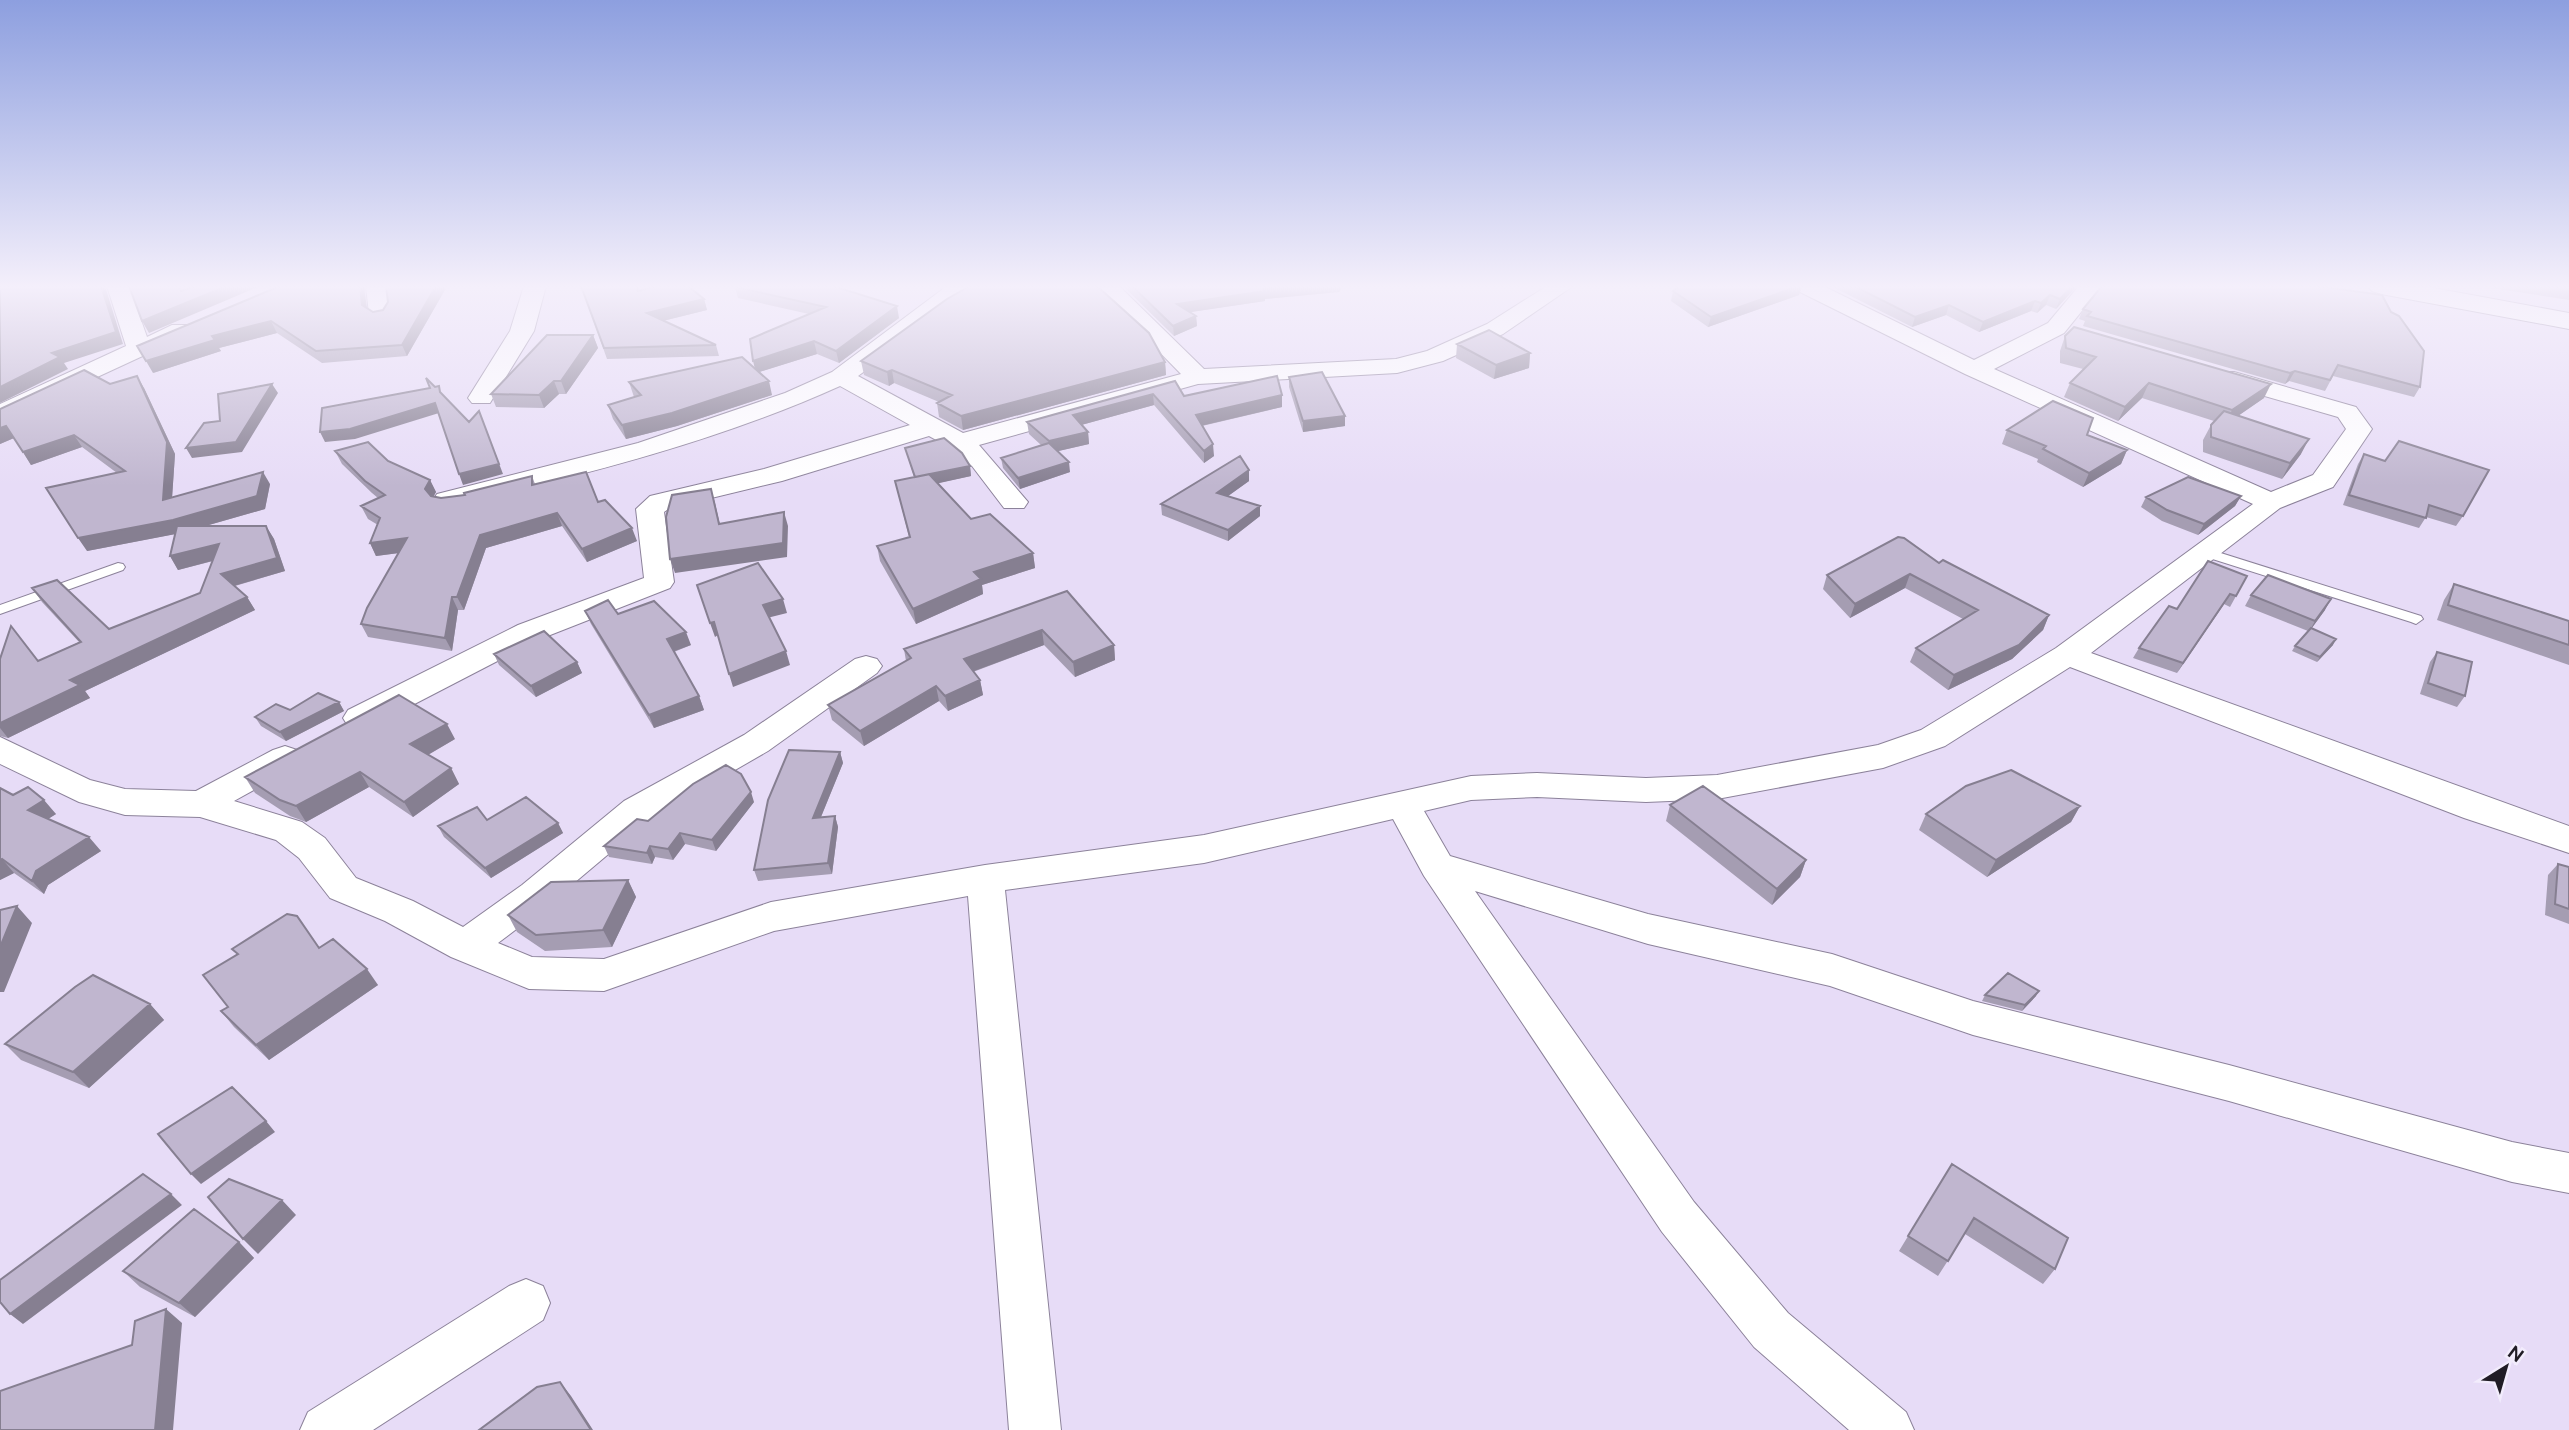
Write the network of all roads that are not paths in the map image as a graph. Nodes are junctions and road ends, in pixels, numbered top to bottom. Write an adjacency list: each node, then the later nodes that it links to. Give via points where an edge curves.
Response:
1 (129, 353): 13 (street)
2 (510, 353): 12 (street)
3 (874, 353): 10 (street)
4 (1173, 353): 11 (street)
5 (1442, 353): 11 (street, via 1397,366)
6 (1941, 353): 8 (street)
7 (2016, 353): 8 (street)
8 (1974, 369): 18 (street)
9 (2202, 371): 18 (street, via 2347,412 2359,429 2323,481)
10 (841, 377): 14 (street); 16 (street, via 792,399 645,448)
11 (1198, 377): 15 (street)
12 (481, 398)
13 (0, 414)
14 (930, 427): 15 (street); 26 (street, via 772,475 660,502 650,509 659,582 529,632 433,678)
15 (960, 442): 17 (street, via 981,460)
16 (447, 500)
17 (1014, 502)
18 (2268, 503): 19 (street)
19 (2208, 552): 22 (lane); 23 (street)
20 (118, 567): 21 (lane)
21 (0, 610)
22 (2416, 619)
23 (2067, 655): 27 (street, via 1933,738 1883,756 1717,787 1471,788); 28 (street)
24 (866, 666): 31 (street, via 756,743 637,810)
25 (0, 749): 26 (street, via 79,790 125,802)
26 (201, 804): 31 (street, via 289,831 312,848 343,888)
27 (1403, 805): 29 (street); 30 (street, via 1204,849)
28 (2569, 839)
29 (1437, 866): 32 (street, via 1648,929 1832,970 1973,1018 2512,1162); 36 (street, via 1678,1217 1771,1330)
30 (985, 879): 31 (street, via 771,917 604,975 529,973); 35 (street)
31 (465, 946)
32 (2569, 1173)
33 (526, 1303): 34 (street)
34 (326, 1430)
35 (1035, 1430)
36 (1888, 1430)

